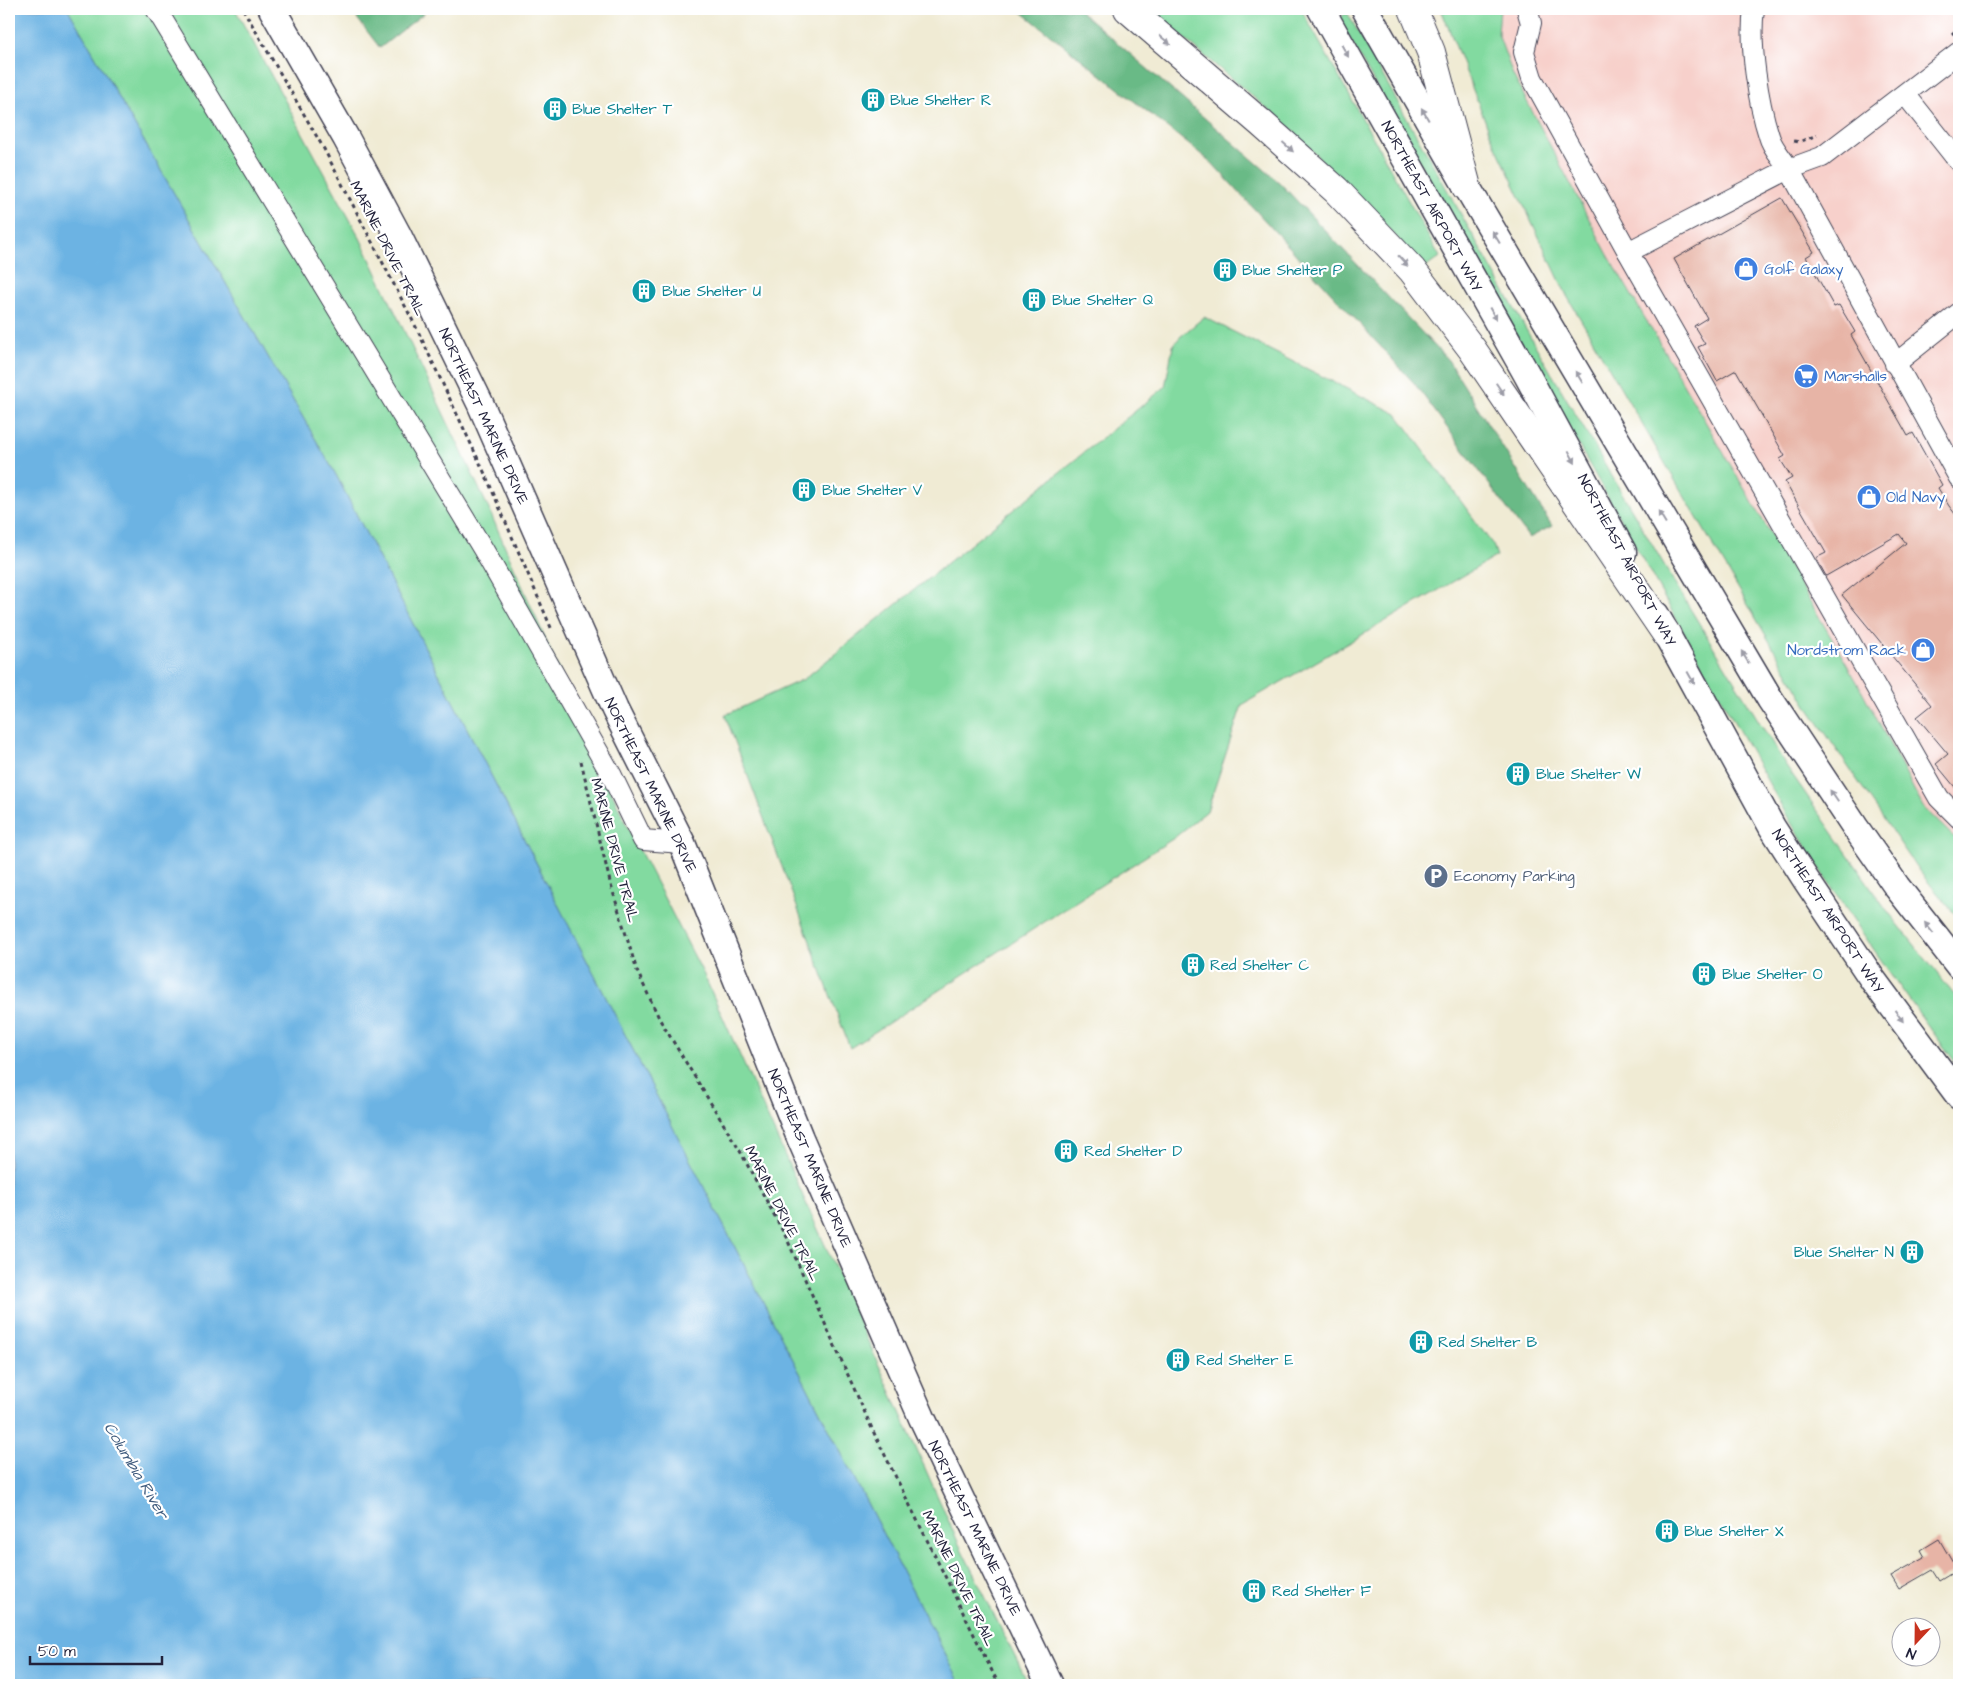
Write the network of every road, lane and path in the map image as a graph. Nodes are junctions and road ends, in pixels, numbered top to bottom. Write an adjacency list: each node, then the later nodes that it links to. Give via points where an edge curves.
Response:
1 (156, 9): 23 (lane, via 483,549 612,776 643,840)
2 (244, 9): 20 (path, MARINE DRIVE TRAIL, via 324,150 417,329 486,476)
3 (272, 9): 23 (main road, NORTHEAST MARINE DRIVE, via 346,138 443,326 615,710)
4 (1128, 9): 19 (highway, one-way to 19, via 1336,190 1412,270 1472,349)
5 (1320, 9): 19 (main road, NORTHEAST AIRPORT WAY, one-way to 19, via 1526,373)
6 (1365, 9): 14 (main road, one-way to 6)
7 (1413, 9): 14 (highway, via 1431,52)
8 (1528, 9): 15 (lane, via 1531,23 1524,52 1532,78)
9 (1754, 9): 13 (lane, via 1752,28 1761,104 1769,138)
10 (1959, 52): 11 (lane)
11 (1905, 94): 12 (lane); 13 (lane, via 1822,157)
12 (1959, 162)
13 (1789, 169): 15 (lane); 17 (lane)
14 (1466, 187): 24 (main road, one-way to 14, via 1897,887 1795,738)
15 (1628, 252): 22 (lane, via 1940,798)
16 (1959, 313): 17 (lane)
17 (1895, 364): 18 (lane)
18 (1959, 478)
19 (1667, 635): 25 (main road, NORTHEAST AIRPORT WAY, one-way to 25, via 1772,827 1873,980)
20 (554, 637)
21 (580, 755): 26 (path, MARINE DRIVE TRAIL, via 610,882 637,971 660,1020 740,1151 787,1239 874,1434)
22 (1959, 818)
23 (682, 843): 27 (main road, NORTHEAST MARINE DRIVE, via 800,1138 922,1418)
24 (1959, 966)
25 (1959, 1096)
26 (999, 1685)
27 (1050, 1685)

